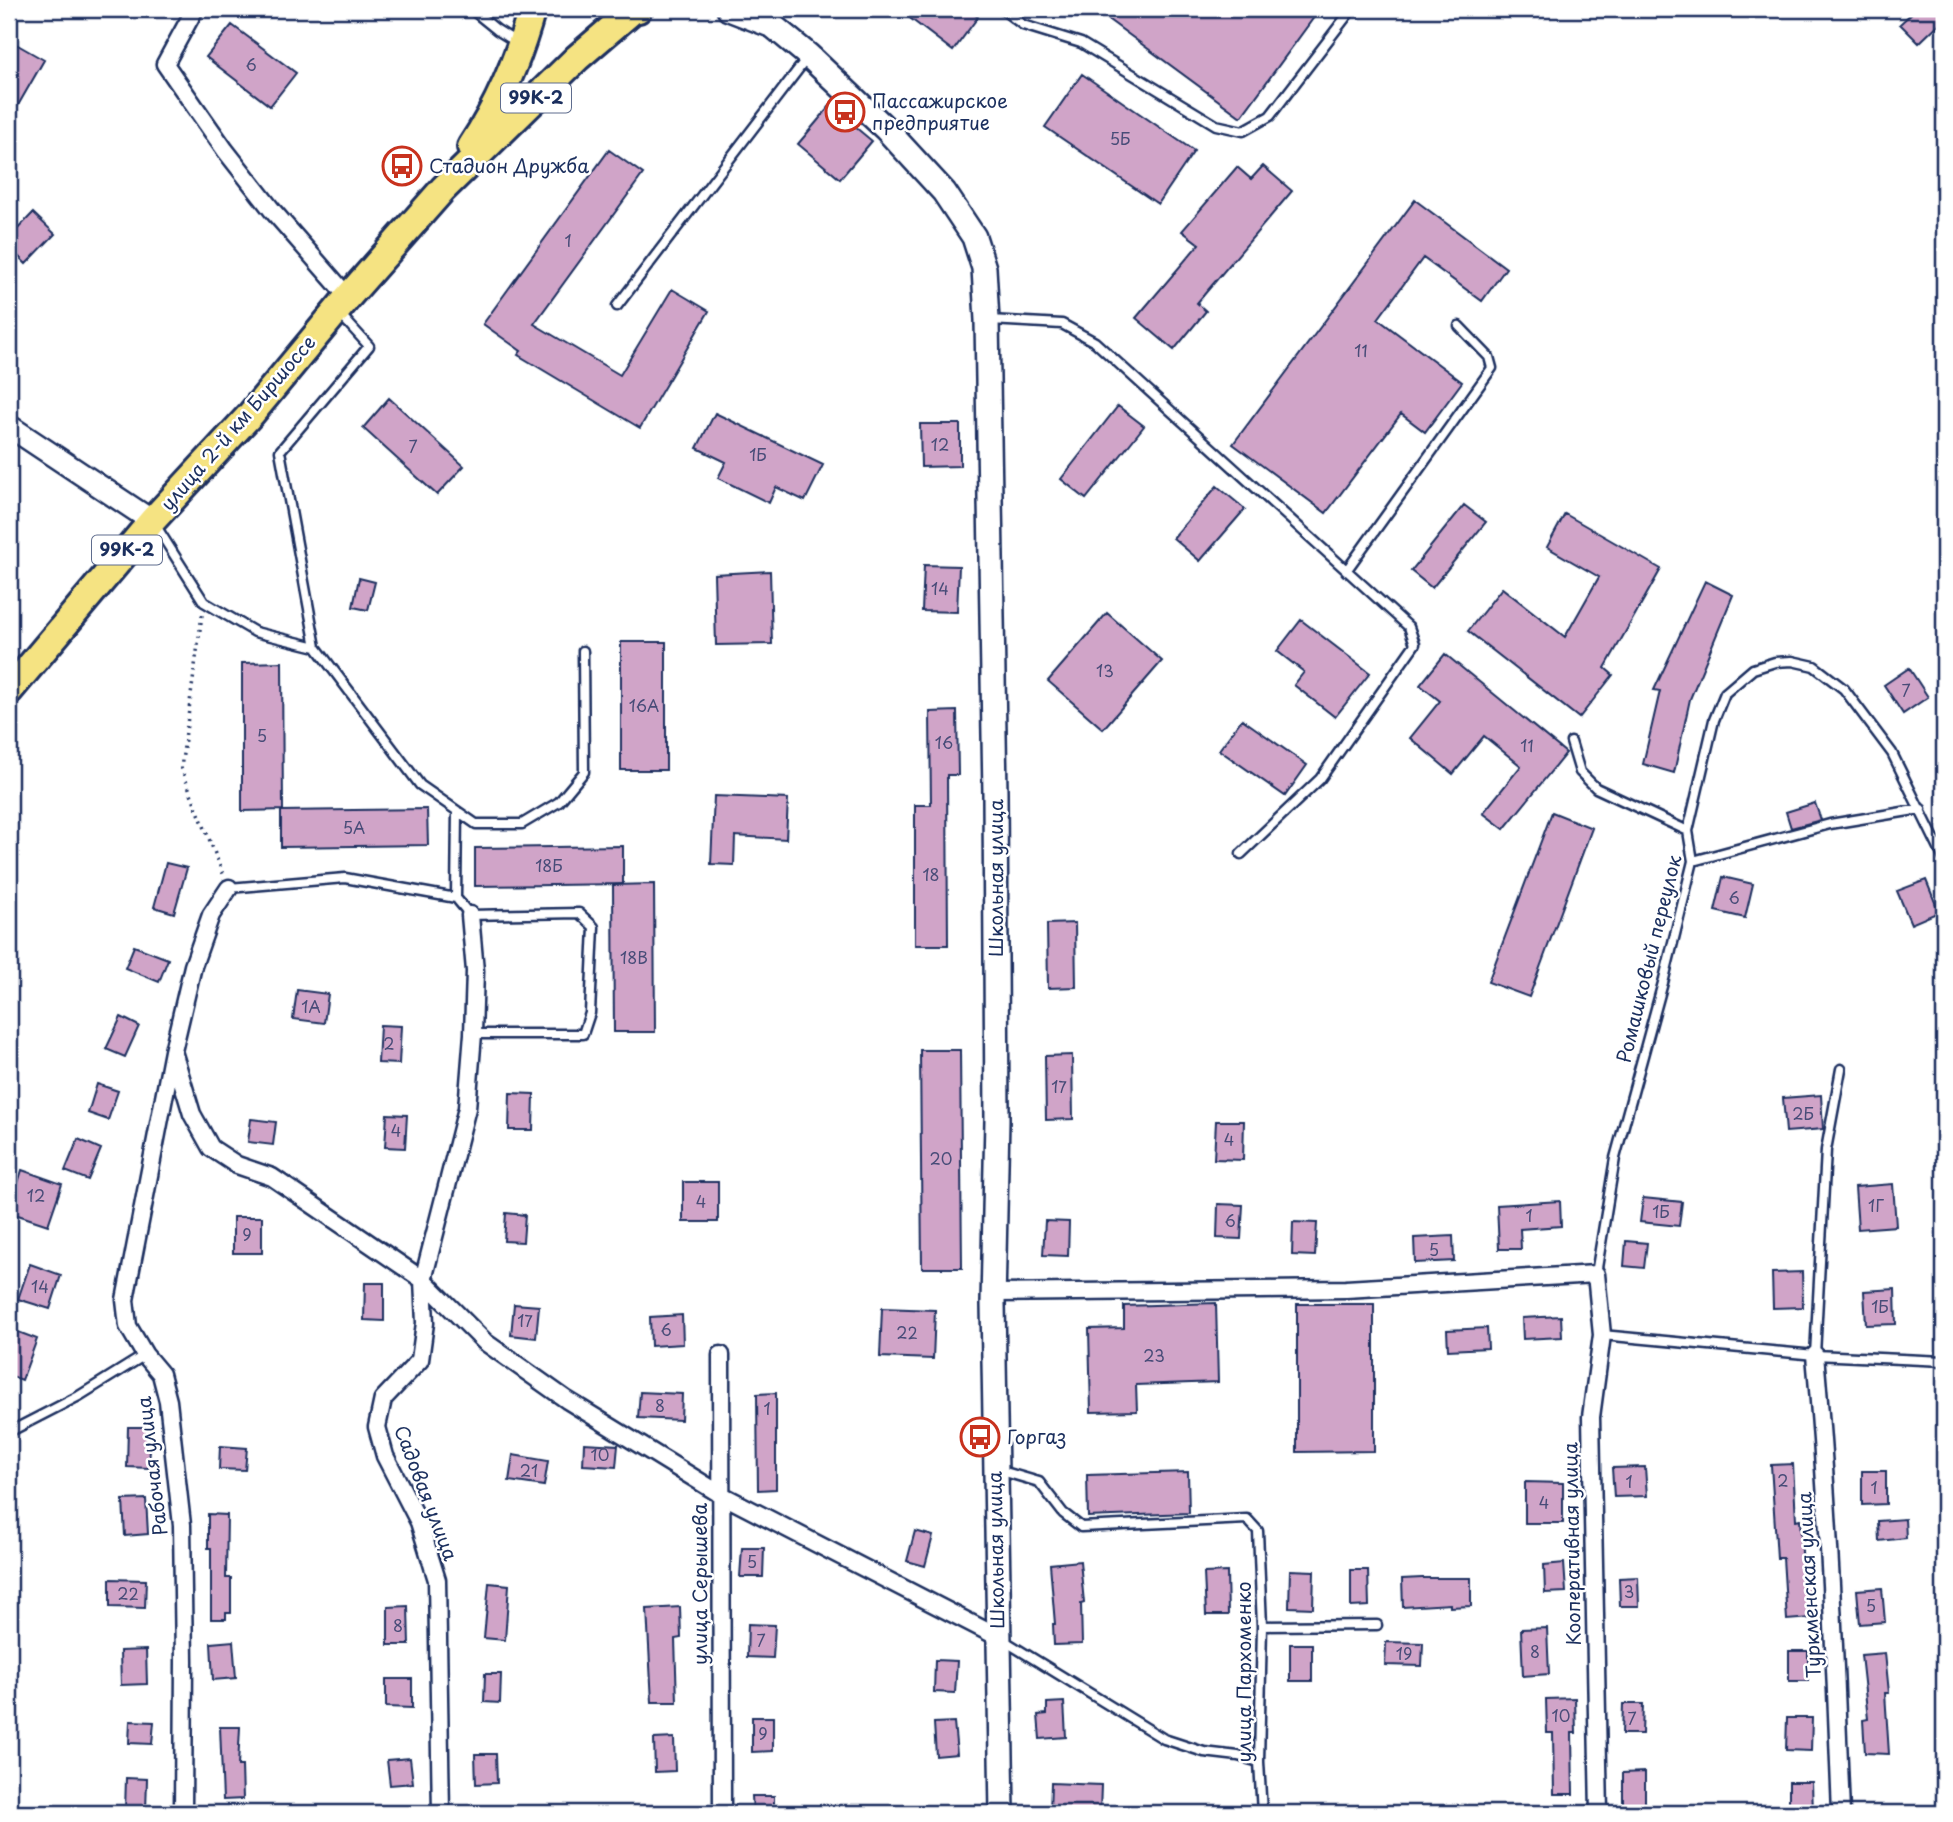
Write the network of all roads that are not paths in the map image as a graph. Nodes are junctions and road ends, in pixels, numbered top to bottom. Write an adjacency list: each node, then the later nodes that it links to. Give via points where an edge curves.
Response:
1 (195, 9): 12 (street, via 165,64)
2 (477, 9): 9 (lane, via 496,30)
3 (532, 9): 9 (main road, 99К-2)
4 (633, 9): 11 (main road, 99К-2)
5 (729, 9): 8 (main road, Школьная улица)
6 (1002, 9): 7 (lane, via 1023,24 1081,43 1216,125 1243,131 1270,116)
7 (1352, 9)
8 (767, 18): 10 (main road, Школьная улица)
9 (522, 45): 11 (main road, 99К-2, via 488,122)
10 (808, 55): 13 (lane); 14 (main road, Школьная улица, via 944,192 974,237 984,268)
11 (443, 189): 12 (main road, улица 2-й км Биршоссе / 99К-2)
12 (343, 304): 17 (main road, улица 2-й км Биршоссе / 99К-2, via 251,414); 19 (lane, via 369,346 280,451)
13 (617, 306)
14 (987, 320): 18 (lane, via 1062,324 1095,342); 37 (main road, Школьная улица, via 995,794)
15 (1459, 327): 18 (lane, via 1489,357 1492,368)
16 (9, 426): 17 (street)
17 (152, 521): 19 (lane, via 204,602 256,632); 21 (main road, улица 2-й км Биршоссе / 99К-2)
18 (1346, 571): 26 (lane, via 1409,627 1415,644 1320,779)
19 (316, 647): 24 (lane, via 420,785)
20 (583, 651): 24 (lane, via 584,772 559,802 522,824 476,824)
21 (9, 691)
22 (1571, 742): 25 (lane, via 1580,772 1597,788)
23 (1921, 809): 25 (lane, Ромашковый переулок, via 1892,753 1844,689 1814,666 1775,662 1752,669 1725,693 1714,720); 27 (lane, Ромашковый переулок); 28 (lane, via 1830,824)
24 (457, 811): 30 (lane)
25 (1688, 831): 28 (lane, Ромашковый переулок)
26 (1241, 854)
27 (1944, 859)
28 (1693, 861): 35 (lane, Ромашковый переулок, via 1615,1158)
29 (229, 888): 30 (lane, via 345,878); 33 (street, Рабочая улица, via 212,915 193,966)
30 (456, 898): 31 (lane)
31 (470, 915): 32 (street, Садовая улица, via 475,971); 32 (lane, via 579,913 594,926 590,1013 583,1034)
32 (473, 1034): 36 (street, Садовая улица, via 467,1108)
33 (173, 1051): 36 (street, via 192,1114 211,1148 237,1165 272,1177); 39 (street, Рабочая улица, via 125,1300 128,1326)
34 (1841, 1069): 41 (lane, via 1826,1150)
35 (1596, 1274): 37 (street, via 1346,1289); 38 (street, Кооперативная улица)
36 (423, 1280): 45 (street, via 485,1342 567,1400); 51 (street, Садовая улица, via 425,1323 420,1360 383,1399 376,1427 385,1456 419,1522 437,1580)
37 (993, 1293): 44 (main road, Школьная улица)
38 (1602, 1335): 41 (lane); 55 (street, Кооперативная улица, via 1591,1418)
39 (145, 1355): 43 (lane); 50 (street, Рабочая улица, via 161,1374 168,1401 182,1525)
40 (721, 1355): 45 (street, улица Серышева)
41 (1815, 1356): 42 (lane); 56 (street, Туркменская улица)
42 (1944, 1361)
43 (9, 1432)
44 (995, 1469): 47 (lane, улица Пархоменко, via 1039,1482 1063,1513 1081,1527 1247,1520 1258,1531); 48 (main road, Школьная улица)
45 (720, 1494): 48 (street); 52 (street, улица Серышева)
46 (1377, 1625): 47 (lane)
47 (1262, 1626): 49 (lane, улица Пархоменко)
48 (998, 1637): 49 (lane, via 1164,1740); 53 (main road, Школьная улица)
49 (1259, 1762): 54 (lane, улица Пархоменко)
50 (183, 1813)
51 (441, 1813)
52 (722, 1813)
53 (1002, 1813)
54 (1262, 1813)
55 (1599, 1813)
56 (1841, 1813)

